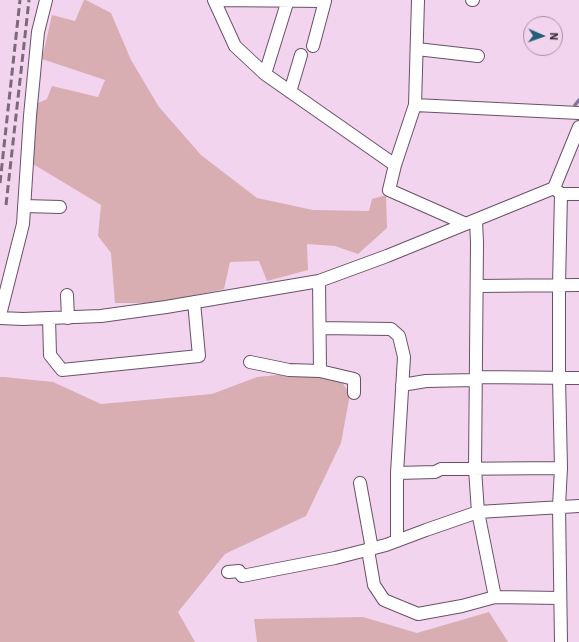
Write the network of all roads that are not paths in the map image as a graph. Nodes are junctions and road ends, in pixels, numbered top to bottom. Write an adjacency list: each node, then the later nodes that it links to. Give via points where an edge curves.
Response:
1 (46, 0): 19 (street, via 38,32)
2 (214, 0): 3 (street); 11 (street, via 235,46)
3 (272, 0): 4 (street)
4 (288, 0): 6 (street); 11 (street)
5 (418, 0): 8 (street)
6 (310, 1): 7 (street, via 325,2)
7 (313, 46)
8 (417, 49): 10 (street); 13 (street)
9 (301, 56): 12 (street)
10 (478, 56)
11 (265, 74): 12 (street)
12 (290, 92): 16 (street)
13 (415, 105): 14 (street); 16 (street)
14 (579, 112)
15 (579, 127): 17 (street)
16 (396, 165): 21 (street, via 390,190)
17 (557, 191): 18 (street); 21 (street); 24 (street)
18 (579, 194)
19 (24, 206): 20 (street); 28 (street, via 23,224)
20 (60, 207)
21 (471, 222): 22 (street); 25 (street, via 478,243)
22 (319, 281): 27 (street); 32 (street)
23 (579, 284): 24 (street)
24 (559, 285): 25 (street); 35 (street)
25 (477, 286): 37 (street)
26 (66, 295): 31 (street)
27 (194, 302): 30 (street, via 199,356 62,370 50,355); 31 (street, via 102,316)
28 (0, 315)
29 (0, 318): 30 (street)
30 (50, 318): 31 (street)
31 (68, 318)
32 (320, 328): 34 (street); 38 (street, via 391,329 399,336 404,357)
33 (250, 362): 34 (street, via 289,370)
34 (320, 371): 39 (street, via 354,379)
35 (559, 378): 36 (street); 37 (street); 40 (street)
36 (579, 378)
37 (476, 379): 38 (street, via 426,381); 41 (street)
38 (402, 385): 42 (street)
39 (354, 393)
40 (561, 468): 41 (street); 44 (street)
41 (475, 469): 42 (street); 46 (street)
42 (397, 473): 47 (street)
43 (360, 483): 48 (street)
44 (559, 506): 45 (street); 46 (street); 51 (street)
45 (579, 506)
46 (478, 512): 47 (street); 50 (street)
47 (397, 541): 48 (street)
48 (370, 549): 49 (street, via 242,576 239,571); 50 (street, via 374,585 384,600 418,614)
49 (228, 572)
50 (495, 597): 51 (street)
51 (560, 598): 52 (street)
52 (561, 642)

